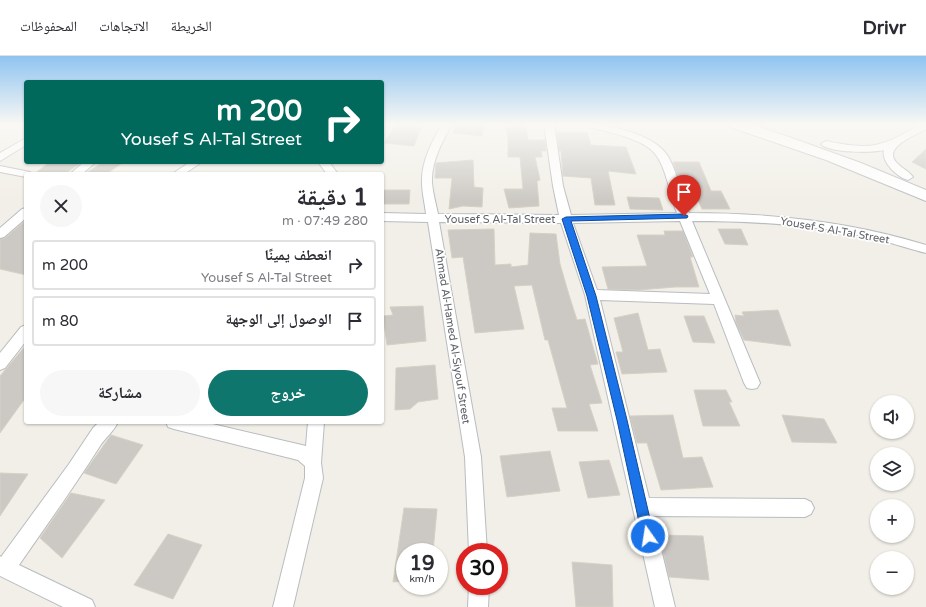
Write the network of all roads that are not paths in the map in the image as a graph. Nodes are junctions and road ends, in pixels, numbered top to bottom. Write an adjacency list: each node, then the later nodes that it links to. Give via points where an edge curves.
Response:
1 (13, 150): 10 (street)
2 (434, 150): 25 (street, Ahmad Al-Hamed Al-Siyouf Street, via 428,164 427,183)
3 (553, 150): 26 (street)
4 (657, 150): 23 (street, via 663,157)
5 (820, 150): 21 (main road)
6 (840, 150): 19 (main road)
7 (863, 150): 8 (street)
8 (877, 150)
9 (889, 150): 19 (street, via 888,157 892,164)
10 (0, 158)
11 (88, 164): 15 (street)
12 (194, 164): 16 (street)
13 (325, 164): 17 (street)
14 (0, 169): 18 (street)
15 (78, 172)
16 (180, 172)
17 (331, 172)
18 (24, 174)
19 (908, 178): 20 (main road)
20 (926, 186)
21 (926, 196)
22 (24, 214): 27 (street)
23 (684, 216): 26 (street, Yousef S Al-Tal Street); 28 (street, Yousef S Al-Tal Street, via 790,221 854,231); 30 (street)
24 (384, 217): 25 (street, Yousef S Al-Tal Street)
25 (433, 218): 26 (street, Yousef S Al-Tal Street); 40 (street, Ahmad Al-Hamed Al-Siyouf Street, via 473,457)
26 (566, 219): 29 (street)
27 (0, 234)
28 (926, 249)
29 (592, 296): 30 (street); 38 (street)
30 (719, 299): 33 (street)
31 (24, 333): 32 (street)
32 (0, 364)
33 (752, 383)
34 (108, 424): 41 (street)
35 (182, 424): 37 (street, via 303,453)
36 (316, 424): 37 (street)
37 (313, 463): 44 (street, via 314,478)
38 (642, 508): 39 (street); 46 (street)
39 (805, 508)
40 (478, 543)
41 (3, 567): 43 (street)
42 (479, 595): 45 (street)
43 (85, 607)
44 (283, 607)
45 (478, 607)
46 (665, 607)

